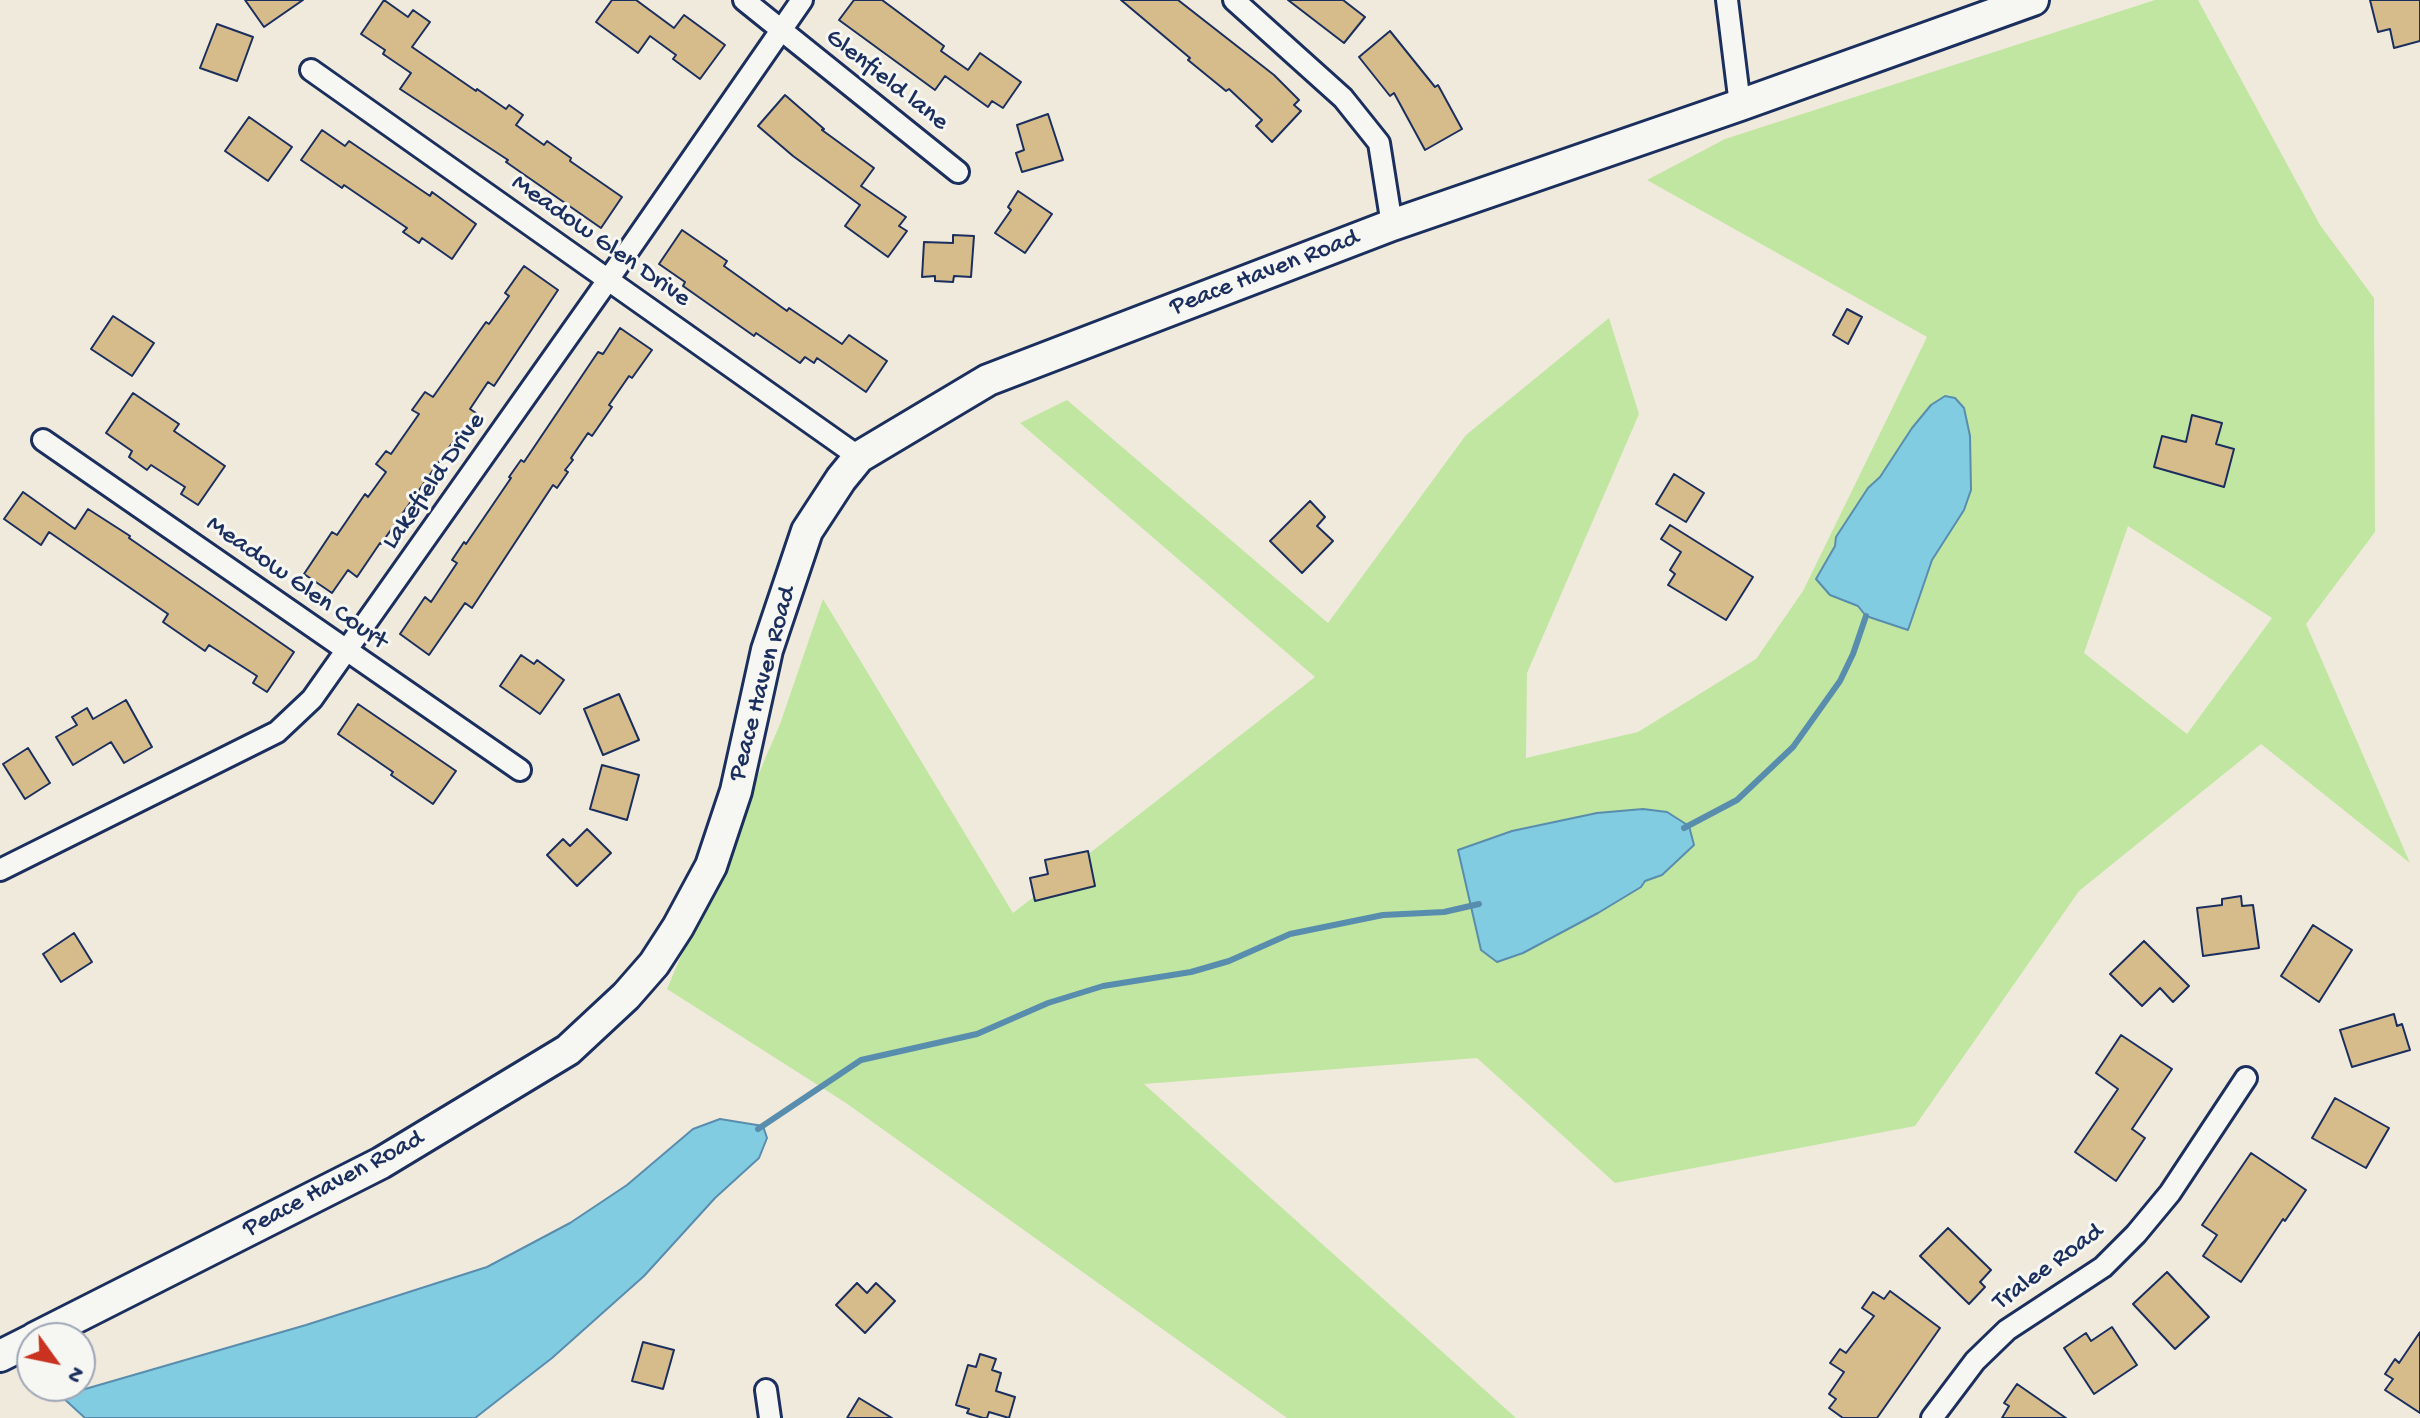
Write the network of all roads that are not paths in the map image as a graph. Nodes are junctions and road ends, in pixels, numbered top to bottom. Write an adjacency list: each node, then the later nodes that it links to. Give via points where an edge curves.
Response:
1 (744, 0): 6 (street, Glenfield lane)
2 (802, 0): 6 (street, Lakefield Drive)
3 (1234, 0): 10 (street, via 1343,98 1379,143)
4 (1727, 0): 8 (street)
5 (2033, 0): 8 (main road, Peace Haven Road)
6 (781, 30): 9 (street, Glenfield lane); 11 (street, Lakefield Drive)
7 (311, 70): 11 (street, Meadow Glen Drive)
8 (1740, 105): 10 (main road, Peace Haven Road)
9 (958, 172)
10 (1392, 225): 13 (main road, Peace Haven Road, via 988,380)
11 (608, 280): 13 (street, Meadow Glen Drive); 14 (street, Lakefield Drive)
12 (43, 440): 14 (street, Meadow Glen Court)
13 (859, 457): 18 (main road, Peace Haven Road, via 807,531 767,650 736,791 711,866 654,964 626,996 568,1050 381,1163)
14 (347, 651): 15 (street, Meadow Glen Court); 16 (street, Lakefield Drive, via 312,699 277,732)
15 (520, 770)
16 (0, 870)
17 (2246, 1078): 21 (street, Tralee Road, via 2170,1193 2136,1234 2103,1267 2007,1330 1975,1361)
18 (68, 1322)
19 (766, 1390): 20 (street)
20 (770, 1418)
21 (1932, 1418)

